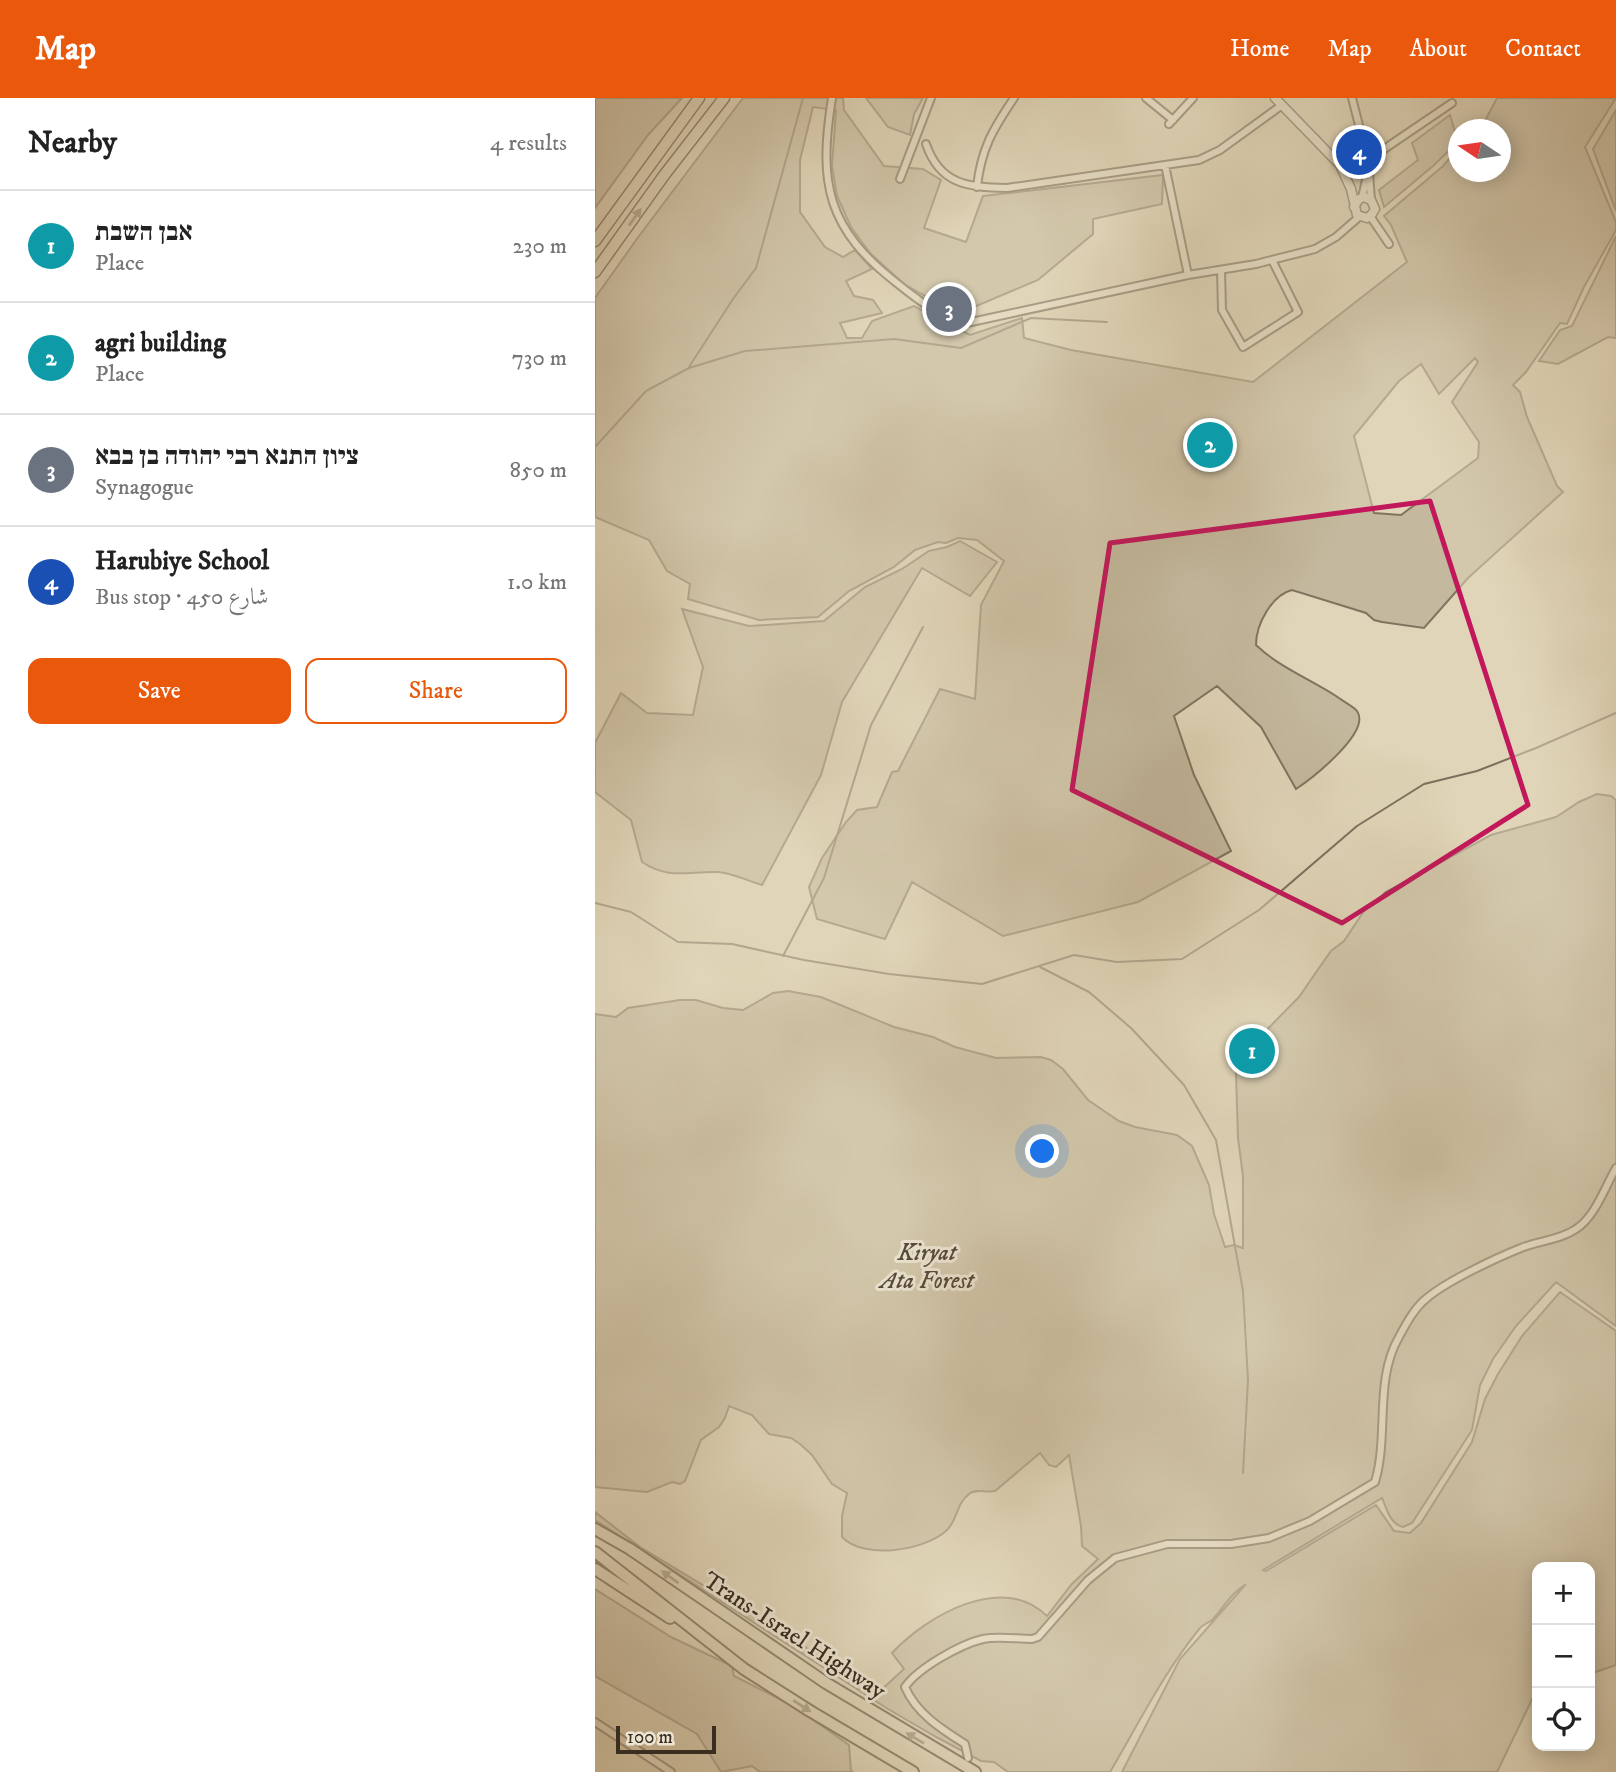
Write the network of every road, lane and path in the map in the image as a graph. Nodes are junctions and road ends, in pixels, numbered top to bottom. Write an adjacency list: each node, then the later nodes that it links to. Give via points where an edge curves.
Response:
1 (699, 98): 24 (highway)
2 (724, 98): 28 (highway, one-way to 2)
3 (832, 98): 29 (street, via 828,178 841,222 871,263 949,319 971,323)
4 (931, 98): 16 (street)
5 (1014, 98): 18 (street, via 989,134)
6 (1146, 98): 7 (street, via 1171,122)
7 (1193, 98)
8 (1275, 98): 11 (street)
9 (1352, 98): 13 (street)
10 (1452, 103): 13 (street)
11 (1282, 105): 14 (street, via 1220,150 1199,160); 17 (street, via 1333,155)
12 (926, 144): 18 (street, via 943,173)
13 (1368, 160): 15 (street)
14 (1165, 165): 18 (street, via 1007,188); 29 (street)
15 (1368, 173): 17 (street, via 1356,184); 19 (street); 20 (street)
16 (900, 179)
17 (1348, 179): 19 (street); 21 (street)
18 (977, 187)
19 (1362, 198): 20 (street); 21 (street)
20 (1371, 200): 22 (street, via 1375,209)
21 (1354, 207): 23 (street)
22 (1370, 216): 23 (street); 25 (street)
23 (1359, 217): 26 (street, via 1315,249)
24 (595, 241)
25 (1389, 244)
26 (1272, 260): 27 (street); 27 (street, via 1298,312 1243,347 1223,310)
27 (1221, 270): 29 (street)
28 (595, 272)
29 (1188, 275)
30 (1616, 1168): 36 (street, via 1593,1211 1578,1228 1475,1270 1418,1307 1398,1338 1387,1368 1382,1450 1375,1482 1310,1521 1269,1538 1231,1544 1167,1544 1115,1558 1088,1580 1038,1637 983,1639 917,1673 905,1687 911,1701 964,1744)
31 (595, 1527): 39 (highway, Trans-Israel Highway, one-way to 31, via 827,1683)
32 (595, 1552): 34 (highway, Trans-Israel Highway)
33 (595, 1569): 34 (highway)
34 (744, 1669): 38 (highway, Trans-Israel Highway, one-way to 38)
35 (595, 1722): 37 (street)
36 (968, 1758)
37 (671, 1772)
38 (913, 1772)
39 (975, 1772)

